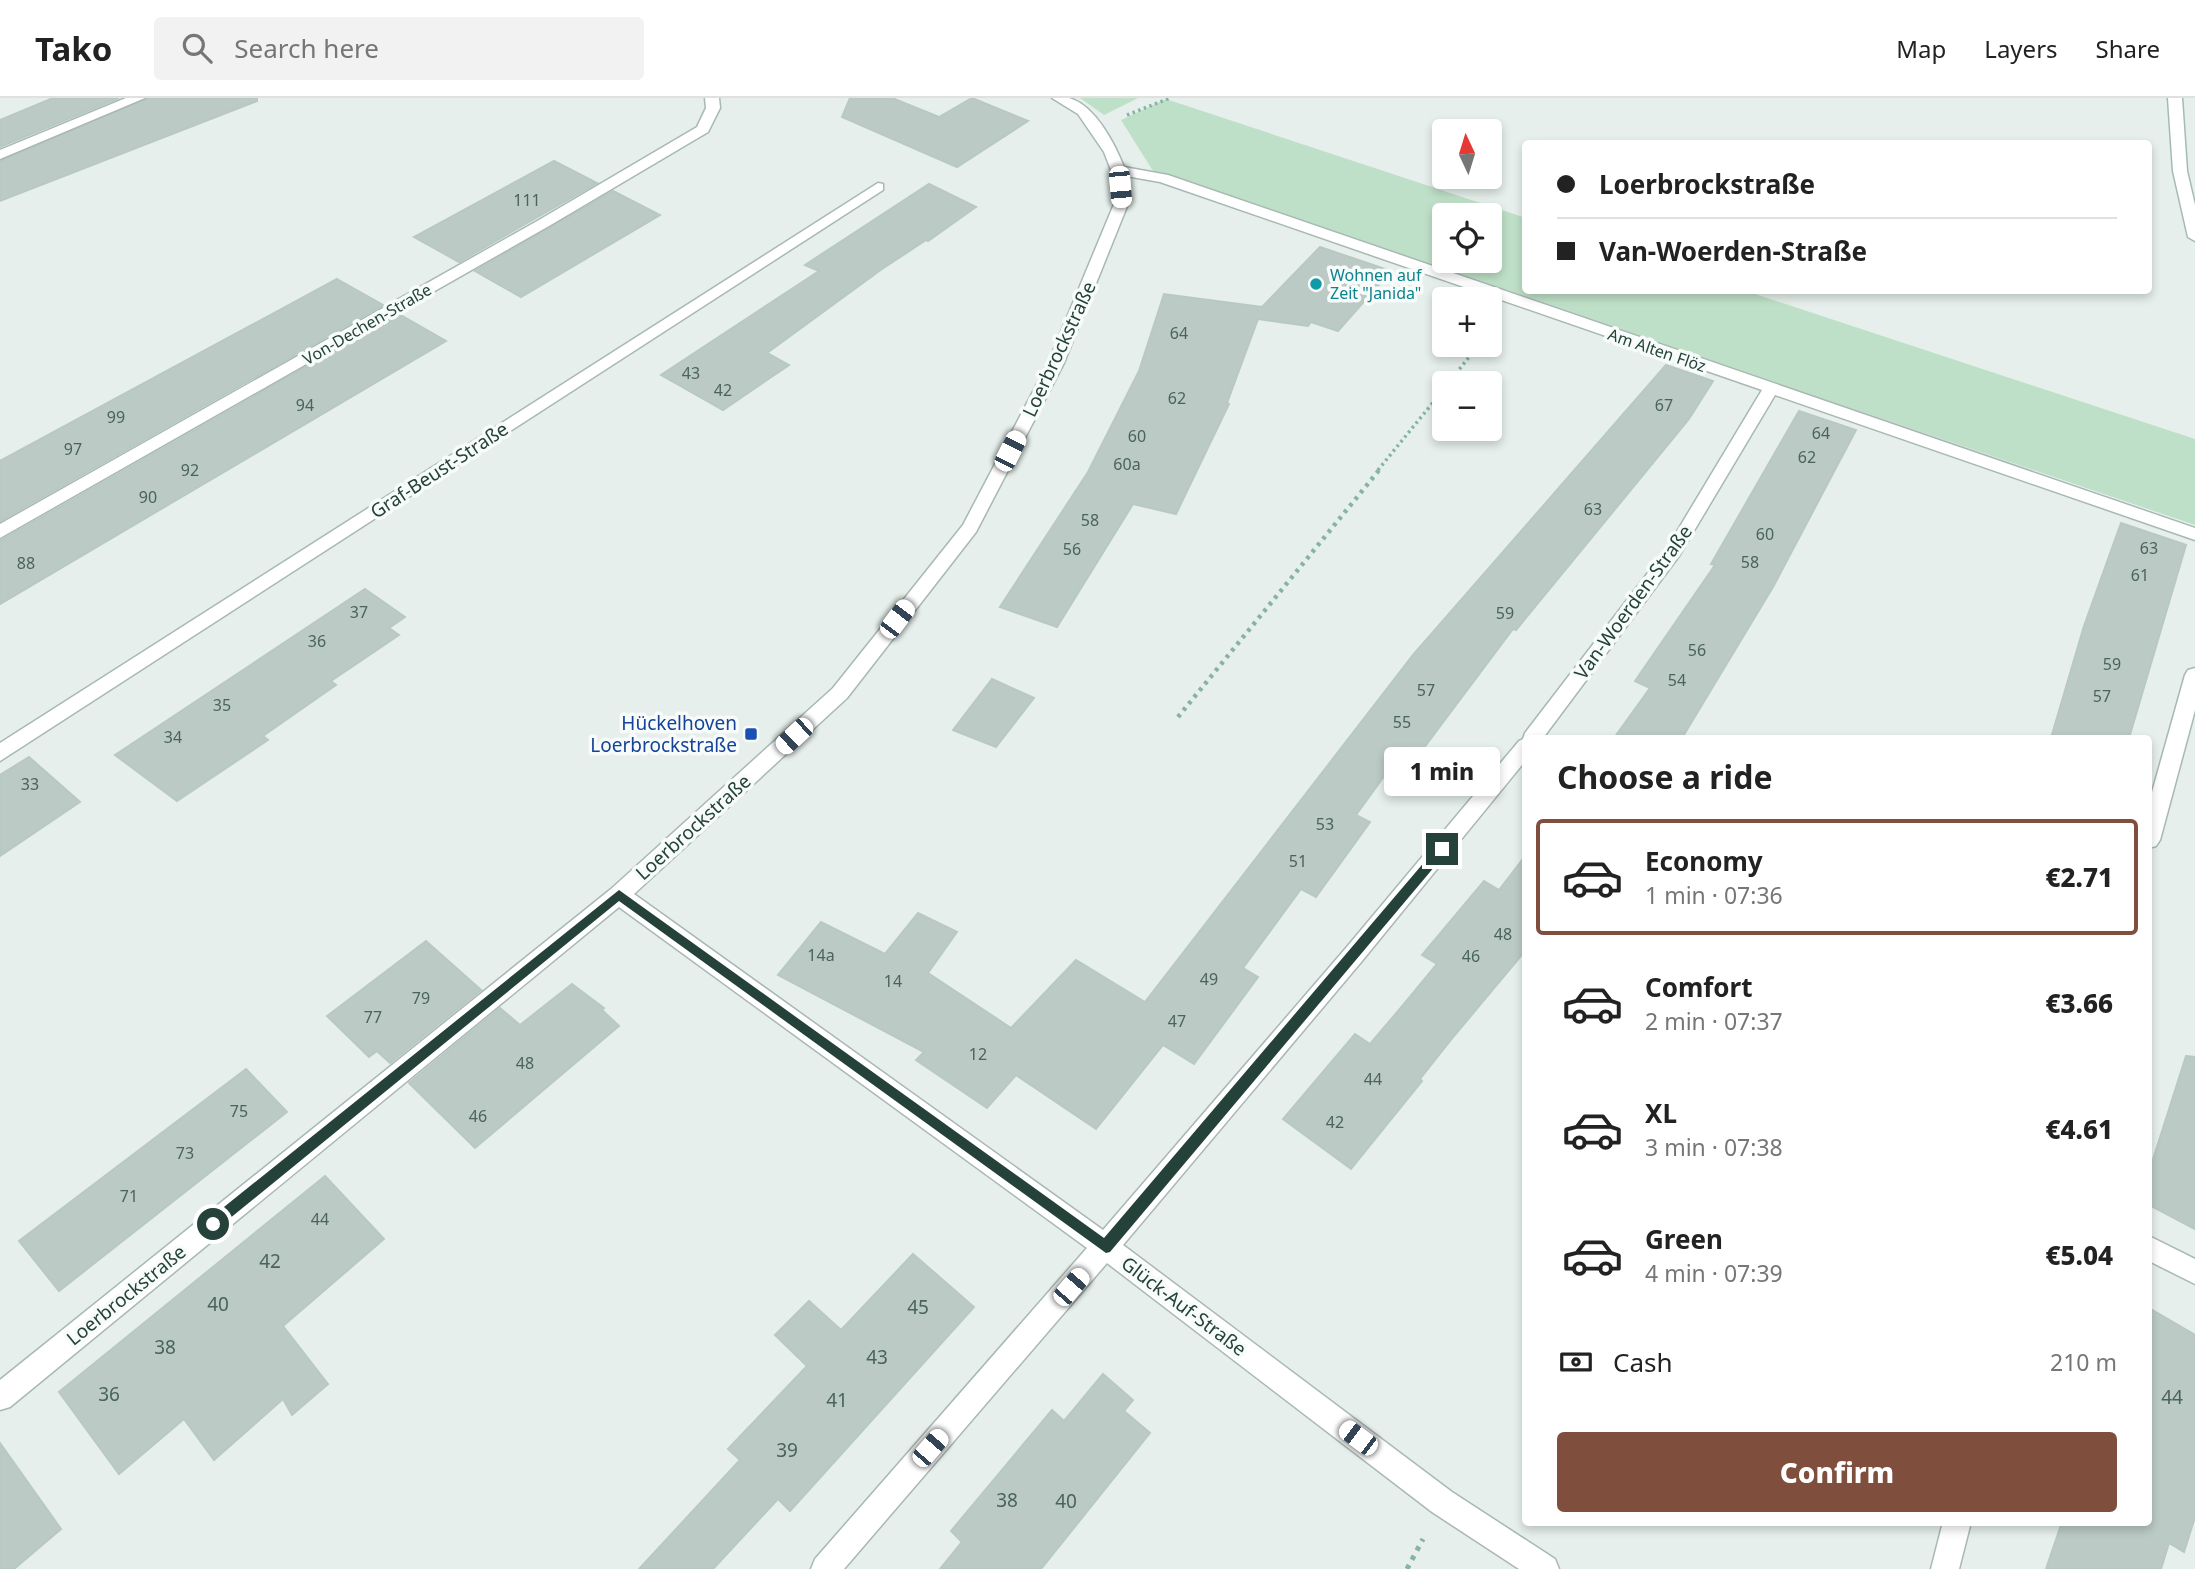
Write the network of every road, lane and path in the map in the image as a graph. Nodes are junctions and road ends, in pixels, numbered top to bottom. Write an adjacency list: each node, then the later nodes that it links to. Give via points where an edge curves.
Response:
1 (138, 98): 7 (street)
2 (712, 98): 15 (street, Von-Dechen-Straße, via 713,108 703,128)
3 (1059, 98): 6 (street, Loerbrockstraße, via 1083,111)
4 (1170, 98): 6 (path)
5 (2175, 98): 10 (street, via 2180,171)
6 (1094, 127): 8 (street, Loerbrockstraße)
7 (0, 155)
8 (1118, 170): 13 (street, Am Alten Flöz, via 1163,178); 23 (street, Loerbrockstraße, via 1121,204 1092,278 1056,363 970,528 840,693)
9 (878, 187): 21 (street, Graf-Beust-Straße)
10 (2195, 237)
11 (1469, 357): 12 (path)
12 (1458, 371)
13 (1770, 390): 16 (street, Am Alten Flöz); 19 (street, Van-Woerden-Straße, via 1673,552)
14 (1432, 404): 18 (path)
15 (0, 532)
16 (2195, 534)
17 (2195, 675): 22 (street)
18 (1178, 717)
19 (1534, 735)
20 (1522, 751): 24 (street)
21 (0, 753)
22 (2152, 828)
23 (619, 894): 24 (street, Glück-Auf-Straße); 27 (street, Loerbrockstraße)
24 (1106, 1247): 29 (street); 30 (street, Glück-Auf-Straße, via 1442,1502)
25 (2152, 1250): 26 (street)
26 (2195, 1272)
27 (0, 1397)
28 (1957, 1526): 31 (street)
29 (825, 1569)
30 (1545, 1569)
31 (1945, 1569)

